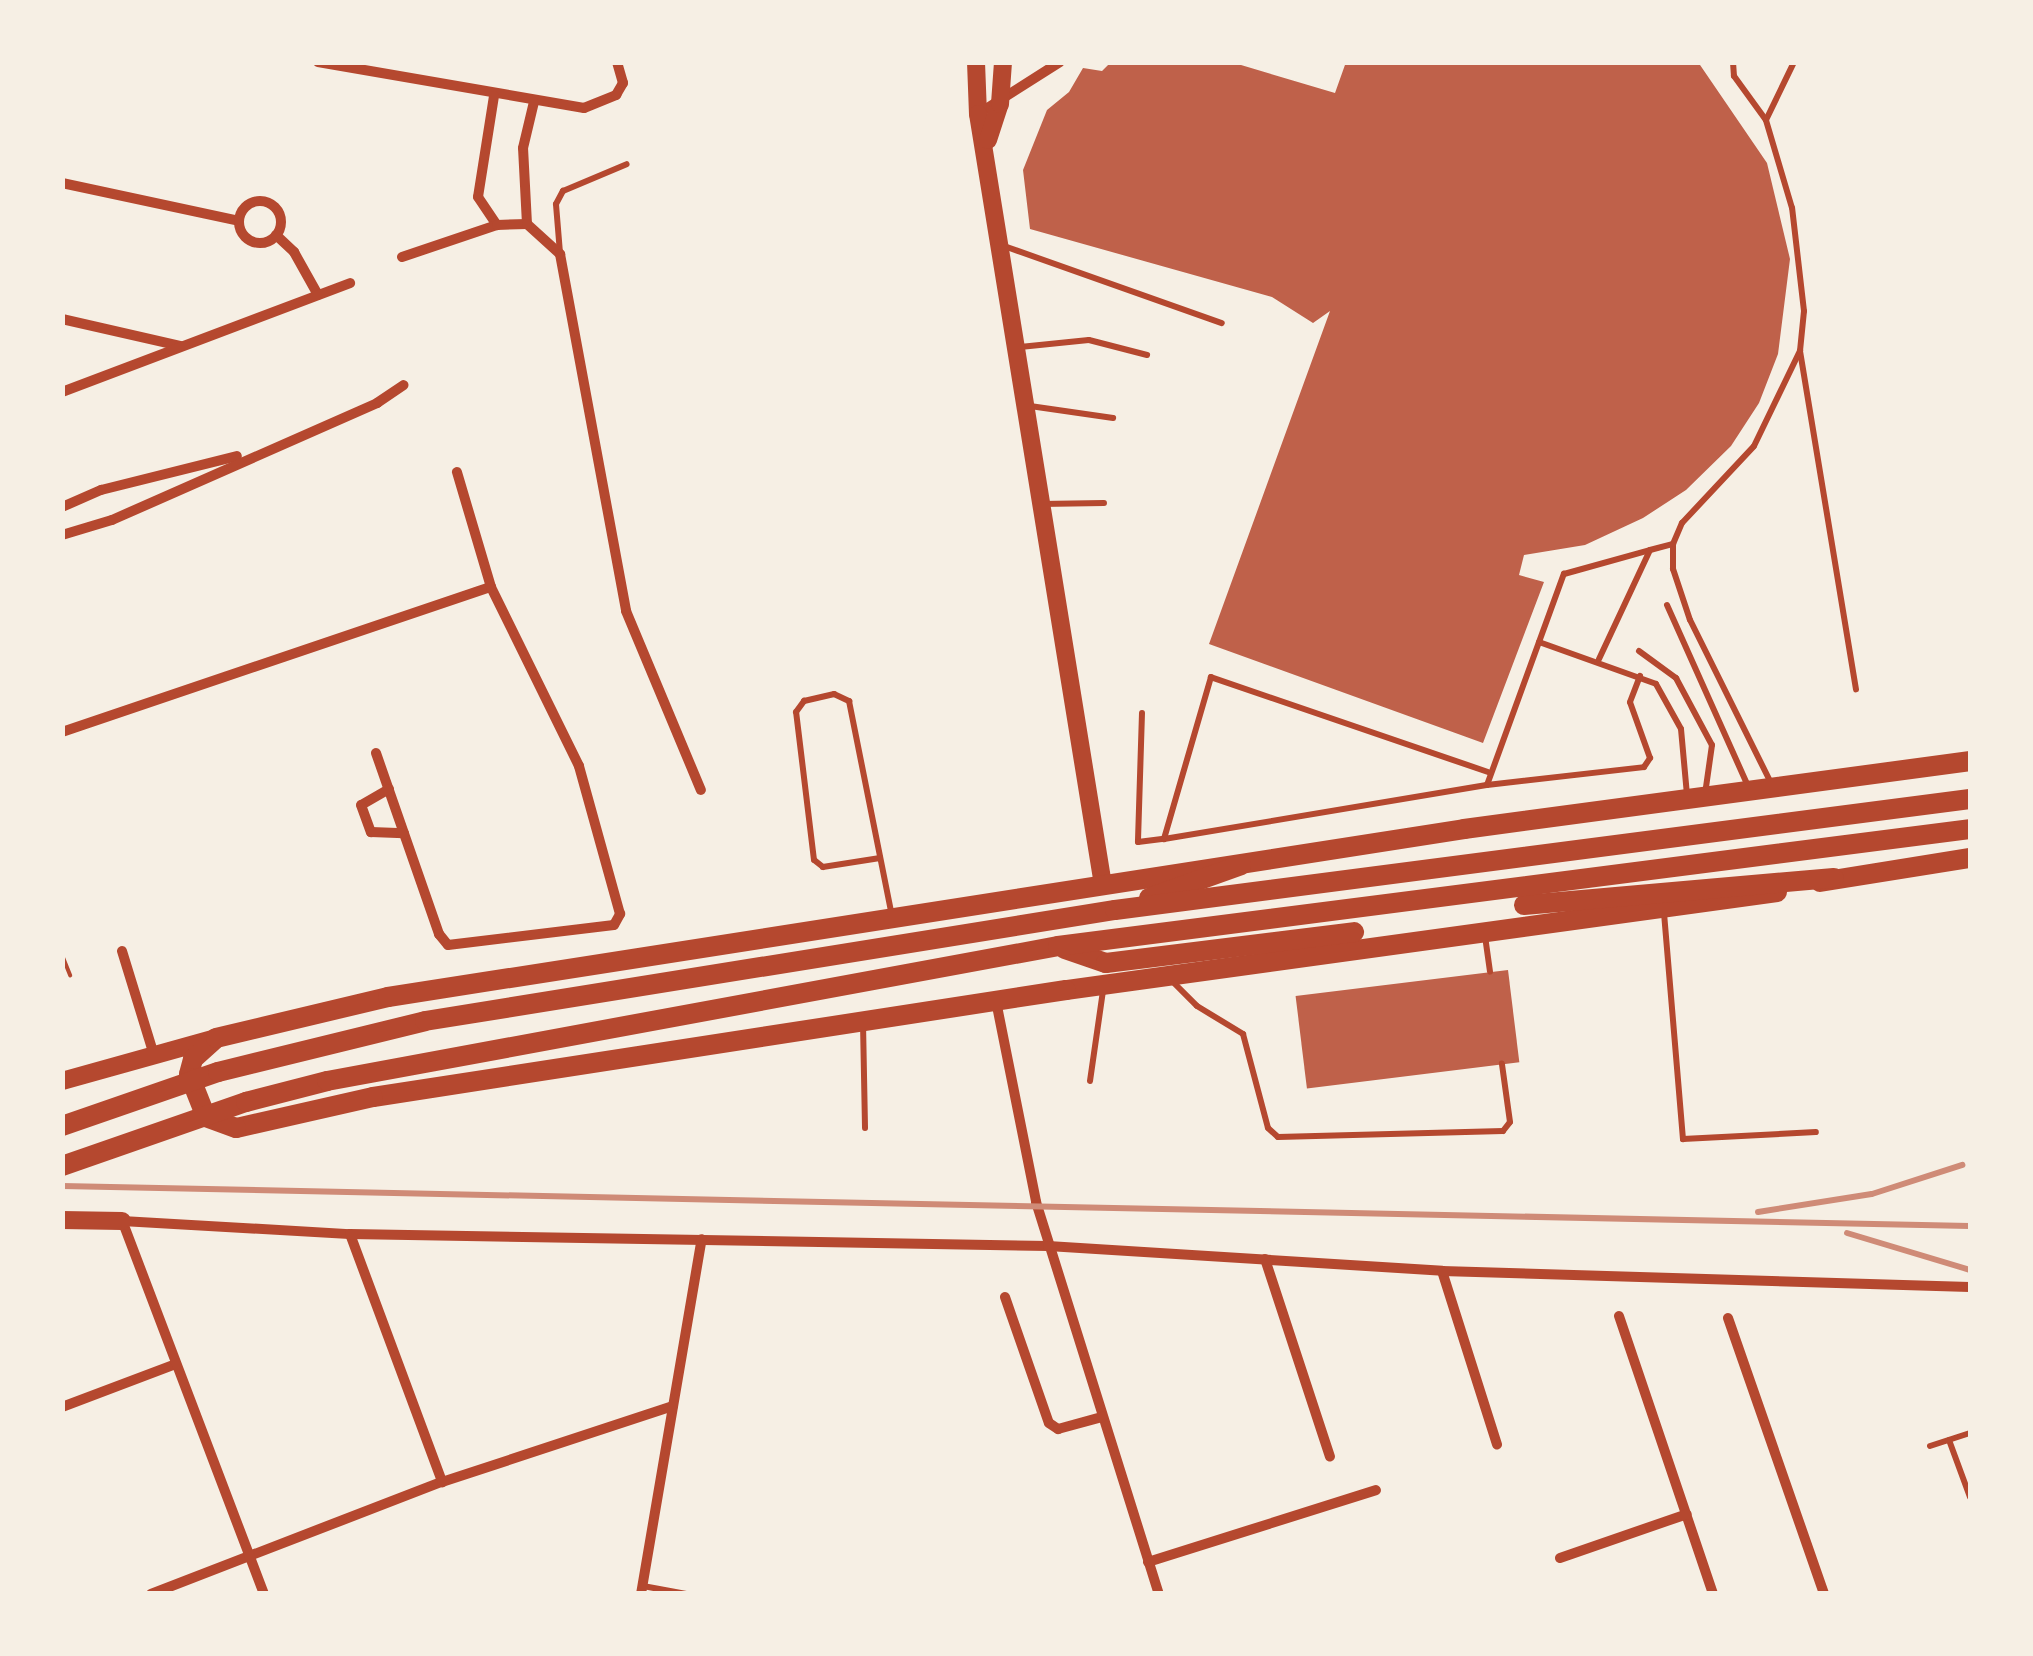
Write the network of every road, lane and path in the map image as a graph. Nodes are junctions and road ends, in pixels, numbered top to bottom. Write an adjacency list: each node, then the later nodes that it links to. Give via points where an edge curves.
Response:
1 (318, 62): 7 (street)
2 (618, 62): 10 (street, via 622,83 602,105)
3 (1060, 62): 11 (street)
4 (1733, 62): 13 (lane, via 1734,76)
5 (1794, 62): 13 (lane)
6 (1003, 63): 8 (street); 11 (street)
7 (351, 66): 9 (street)
8 (976, 71): 12 (street)
9 (494, 96): 10 (street); 19 (street, via 478,197)
10 (534, 102): 18 (street, via 522,148)
11 (1000, 104): 12 (street); 14 (street)
12 (978, 114): 14 (street)
13 (1766, 120): 30 (lane, via 1792,208 1804,311)
14 (988, 140): 21 (street)
15 (628, 164): 22 (lane, via 564,191 556,204)
16 (62, 184): 17 (street)
17 (239, 221): 20 (street, via 252,242); 20 (street, via 248,204 267,203 280,216)
18 (528, 224): 19 (street); 22 (street)
19 (497, 225): 23 (street)
20 (276, 235): 25 (street)
21 (1004, 246): 27 (lane); 29 (street)
22 (560, 254): 60 (street, via 621,595)
23 (402, 257)
24 (350, 283): 25 (street)
25 (318, 295): 28 (street)
26 (62, 319): 28 (street)
27 (1222, 324)
28 (182, 346): 33 (street)
29 (1020, 348): 31 (lane, via 1089,340); 34 (street)
30 (1800, 351): 42 (lane, via 1754,446 1682,523); 50 (lane)
31 (1146, 355)
32 (404, 385): 36 (street, via 378,403)
33 (62, 392)
34 (1027, 406): 35 (lane); 39 (street)
35 (1113, 418)
36 (252, 453): 40 (street, via 101,490); 41 (street, via 112,520)
37 (457, 472): 44 (street)
38 (1104, 503): 39 (lane)
39 (1040, 504): 70 (street)
40 (62, 507)
41 (62, 535)
42 (1673, 544): 43 (lane); 57 (lane, via 1673,569 1690,620 1759,768)
43 (1650, 550): 46 (lane, via 1564,574); 48 (lane)
44 (491, 587): 52 (street); 64 (street, via 578,766 620,914 602,932 448,945)
45 (1667, 605): 59 (lane)
46 (1539, 642): 48 (lane); 55 (lane)
47 (1639, 651): 61 (lane, via 1676,678 1712,744)
48 (1599, 659): 49 (lane)
49 (1640, 676): 56 (lane, via 1630,702 1650,758 1644,768); 61 (lane, via 1656,684 1677,717)
50 (1856, 689)
51 (1142, 714): 65 (lane, via 1138,842)
52 (62, 732)
53 (376, 754): 58 (street)
54 (1970, 762): 57 (main road)
55 (1488, 772): 56 (lane); 65 (lane, via 1211,676)
56 (1487, 786): 65 (lane)
57 (1774, 786): 59 (main road)
58 (389, 788): 64 (street); 64 (street, via 361,805 371,832)
59 (1749, 789): 61 (main road)
60 (702, 790)
61 (1696, 796): 68 (main road)
62 (1970, 799): 73 (main road)
63 (1970, 829): 77 (main road)
64 (404, 833)
65 (1164, 839)
66 (880, 858): 66 (lane, via 848,701 834,694 804,701 796,712 814,860 822,867); 74 (lane)
67 (1970, 858): 69 (main road)
68 (1241, 865): 70 (main road); 73 (main road)
69 (1834, 878): 71 (main road); 72 (main road)
70 (1103, 885): 74 (main road)
71 (1524, 905)
72 (1663, 907): 75 (main road); 95 (lane, via 1684,1138)
73 (1115, 910): 93 (main road, via 425,1021 306,1048)
74 (892, 918): 88 (main road, via 388,997)
75 (1484, 930): 82 (lane); 83 (main road)
76 (1354, 932): 81 (main road)
77 (1108, 940): 78 (main road); 81 (lane)
78 (1058, 946): 81 (main road); 96 (main road, via 327,1081)
79 (122, 951): 89 (street)
80 (62, 955): 84 (path)
81 (1106, 962): 85 (lane)
82 (1490, 972)
83 (1165, 975): 85 (main road); 90 (lane, via 1196,1006 1244,1034 1268,1128 1278,1137 1504,1132 1510,1122)
84 (70, 976)
85 (1104, 984): 86 (main road); 92 (lane)
86 (996, 1001): 87 (main road); 101 (street)
87 (863, 1022): 88 (main road, via 373,1097 236,1128 206,1118 195,1102 193,1058); 94 (lane)
88 (216, 1038): 89 (street)
89 (154, 1055): 91 (street)
90 (1502, 1064)
91 (62, 1081)
92 (1090, 1081)
93 (62, 1126)
94 (864, 1128)
95 (1816, 1132)
96 (62, 1166)
97 (62, 1222): 98 (street)
98 (122, 1222): 99 (street); 108 (street)
99 (350, 1234): 100 (street); 117 (street)
100 (702, 1240): 101 (street); 109 (street)
101 (1048, 1246): 102 (street); 111 (street)
102 (1266, 1259): 103 (street); 116 (street)
103 (1442, 1270): 104 (street); 114 (street)
104 (1970, 1287)
105 (1004, 1297): 111 (street, via 1049,1424 1058,1428)
106 (1619, 1316): 120 (street)
107 (1728, 1318): 130 (street)
108 (176, 1364): 110 (street); 121 (street)
109 (674, 1406): 117 (street); 124 (street)
110 (62, 1408)
111 (1102, 1417): 123 (street)
112 (1970, 1433): 113 (lane)
113 (1949, 1440): 115 (lane); 119 (lane)
114 (1497, 1444)
115 (1930, 1446)
116 (1330, 1458)
117 (442, 1482): 121 (street)
118 (1376, 1490): 123 (street)
119 (1970, 1496)
120 (1687, 1514): 122 (street); 129 (street)
121 (250, 1556): 125 (street); 126 (street)
122 (1560, 1558)
123 (1148, 1562): 128 (street)
124 (642, 1590): 127 (lane)
125 (151, 1594)
126 (264, 1594)
127 (686, 1594)
128 (1159, 1594)
129 (1713, 1594)
130 (1824, 1594)

